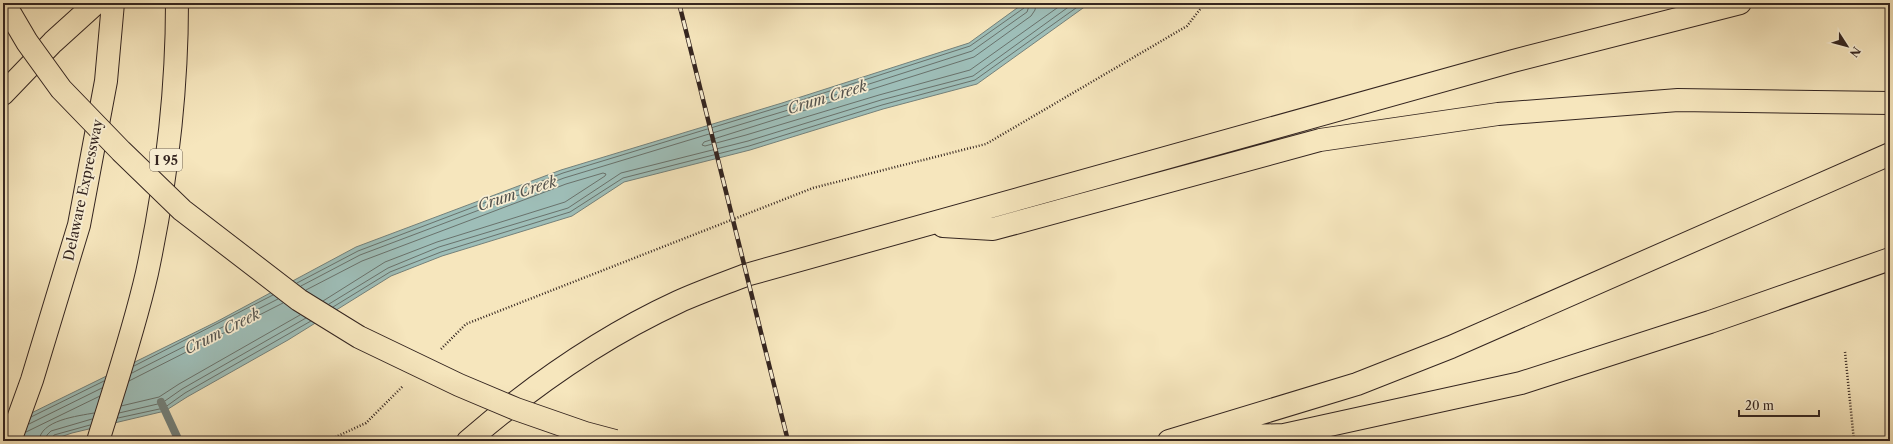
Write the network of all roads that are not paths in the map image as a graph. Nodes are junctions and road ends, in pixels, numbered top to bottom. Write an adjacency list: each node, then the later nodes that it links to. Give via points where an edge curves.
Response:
1 (4, 3): 15 (highway, bridge, via 26,42 61,88 121,151 182,210 300,300 359,337 459,385 516,409)
2 (96, 3): 6 (highway, via 53,42)
3 (113, 3): 12 (highway, Delaware Expressway, via 106,81 79,225 32,380)
4 (177, 3): 13 (highway, I 95, via 177,46 171,122 161,198 147,274)
5 (1740, 3): 9 (highway, via 1513,60)
6 (3, 94)
7 (1890, 103): 9 (highway, via 1678,100 1498,114 1320,140 993,229)
8 (1890, 154): 11 (highway, via 1451,347 1357,384)
9 (924, 225): 14 (highway, via 746,275 678,302 616,334 562,369 506,409)
10 (1890, 259): 11 (highway, via 1521,383 1284,436)
11 (1176, 439)
12 (10, 441)
13 (98, 441)
14 (468, 441)
15 (615, 441)

